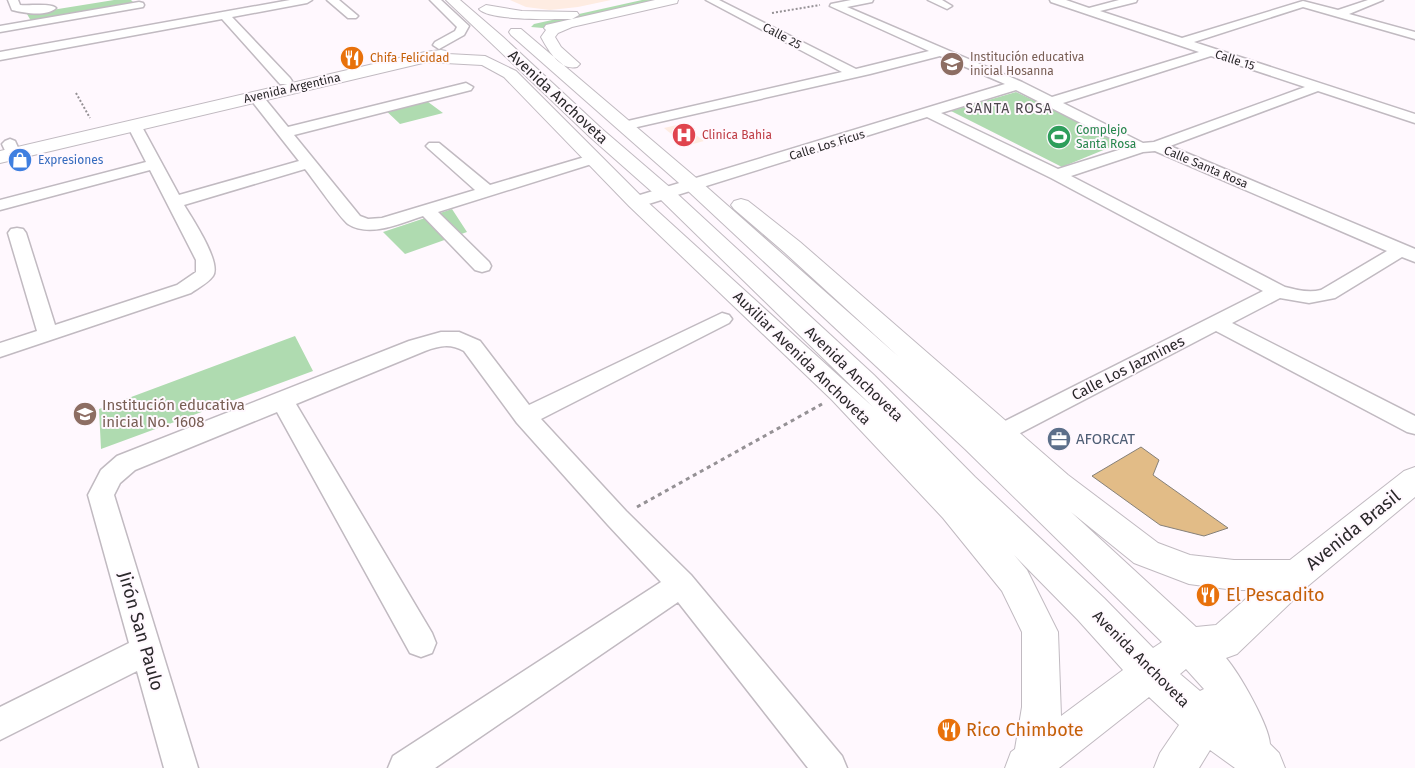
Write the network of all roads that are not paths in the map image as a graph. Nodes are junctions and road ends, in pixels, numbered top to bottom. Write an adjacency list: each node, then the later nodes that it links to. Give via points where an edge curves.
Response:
1 (13, 0): 14 (street, via 16,8 22,10)
2 (307, 0): 19 (street)
3 (332, 0): 20 (street)
4 (436, 0): 26 (street, via 463,26 460,33)
5 (452, 0): 22 (main road, Avenida Anchoveta)
6 (642, 0): 21 (main road, Avenida Argentina)
7 (672, 0): 21 (main road, Avenida Argentina)
8 (711, 0): 30 (street, Calle 25)
9 (868, 0): 27 (street, via 835,6)
10 (933, 0): 15 (street)
11 (1055, 0): 16 (street, Calle 15)
12 (1132, 0): 16 (street)
13 (1378, 0): 18 (street)
14 (63, 6)
15 (948, 6)
16 (1088, 11): 25 (street, Calle 15)
17 (145, 13): 19 (street); 23 (street); 29 (street)
18 (1338, 14): 24 (street); 25 (street, via 1303,4)
19 (224, 15): 31 (street)
20 (352, 16)
21 (570, 20): 22 (main road, Avenida Argentina); 22 (main road, via 522,15); 39 (main road, via 548,37 554,50)
22 (497, 24): 26 (main road, Avenida Argentina); 39 (main road, Avenida Anchoveta); 52 (main road, Avenida Anchoveta, via 603,139)
23 (0, 29)
24 (1415, 36)
25 (1181, 42): 28 (street, Calle 15)
26 (432, 51): 31 (main road, Avenida Argentina); 35 (main road, Avenida Argentina); 46 (main road, Auxiliar Avenida Anchoveta, via 497,66 510,74)
27 (940, 52): 30 (street); 32 (street)
28 (1210, 52): 34 (street, Calle 15); 36 (street)
29 (0, 56)
30 (853, 74): 39 (street)
31 (285, 81): 45 (main road, Avenida Argentina, via 94,125)
32 (1018, 85): 36 (street); 37 (street, Calle Los Ficus)
33 (466, 87): 41 (street)
34 (1318, 87): 38 (street, Calle 15); 43 (street)
35 (256, 97): 40 (main road, Avenida Argentina); 41 (street)
36 (1051, 102): 44 (street)
37 (930, 113): 49 (street); 50 (street, Calle Los Ficus)
38 (1415, 119)
39 (633, 124): 50 (main road, Avenida Anchoveta)
40 (134, 125): 45 (main road, Avenida Argentina); 48 (street)
41 (283, 133): 47 (street)
42 (434, 146): 51 (street)
43 (1157, 146): 44 (street, Calle Santa Rosa); 58 (street, Calle Santa Rosa)
44 (1141, 148): 49 (street, Calle Santa Rosa)
45 (6, 150)
46 (593, 159): 51 (street); 54 (main road, Auxiliar Avenida Anchoveta)
47 (310, 163): 53 (street); 56 (street, via 354,220 367,224 383,223)
48 (155, 164): 53 (street); 55 (street)
49 (1057, 175): 60 (street)
50 (703, 183): 52 (street, Calle Los Ficus); 68 (main road, via 792,246); 69 (main road, Avenida Anchoveta)
51 (488, 192): 56 (street)
52 (666, 194): 54 (street, Calle Los Ficus); 76 (main road, Avenida Anchoveta, via 864,381)
53 (175, 202): 63 (street, via 206,260 205,274 184,289)
54 (636, 202): 81 (main road, Auxiliar Avenida Anchoveta, via 842,393 954,509 1015,581 1040,632 1042,707)
55 (0, 204)
56 (427, 211): 59 (street)
57 (17, 233): 63 (street)
58 (1408, 253): 60 (street, via 1318,298)
59 (482, 266)
60 (1278, 291): 62 (street, Calle Los Jazmines)
61 (722, 319): 66 (street)
62 (1217, 323): 67 (street); 68 (street, Calle Los Jazmines)
63 (48, 334): 64 (street)
64 (0, 350)
65 (282, 402): 66 (street, via 417,346 441,339 459,339 482,356); 73 (street); 75 (street, Jirón San Paulo, via 126,463 110,477 101,495)
66 (526, 417): 72 (street)
67 (1415, 426)
68 (1001, 433): 69 (street, Calle Los Jazmines); 71 (main road, via 1057,483 1146,553 1189,569)
69 (975, 441): 74 (main road, Avenida Anchoveta)
70 (1409, 492): 71 (main road, Avenida Brasil)
71 (1297, 576): 74 (main road, Avenida Brasil)
72 (681, 584): 83 (street); 84 (street)
73 (421, 643)
74 (1206, 643): 76 (main road, Avenida Brasil); 77 (main road, Avenida Anchoveta)
75 (147, 650): 79 (street); 82 (street, Jirón San Paulo)
76 (1151, 673): 78 (main road, Avenida Anchoveta); 81 (main road, Avenida Brasil)
77 (1223, 682): 78 (main road); 80 (main road, Avenida Anchoveta)
78 (1205, 722): 80 (main road, Avenida Anchoveta); 85 (main road)
79 (0, 724)
80 (1256, 761)
81 (1030, 764)
82 (181, 768)
83 (405, 768)
84 (830, 768)
85 (1175, 768)

